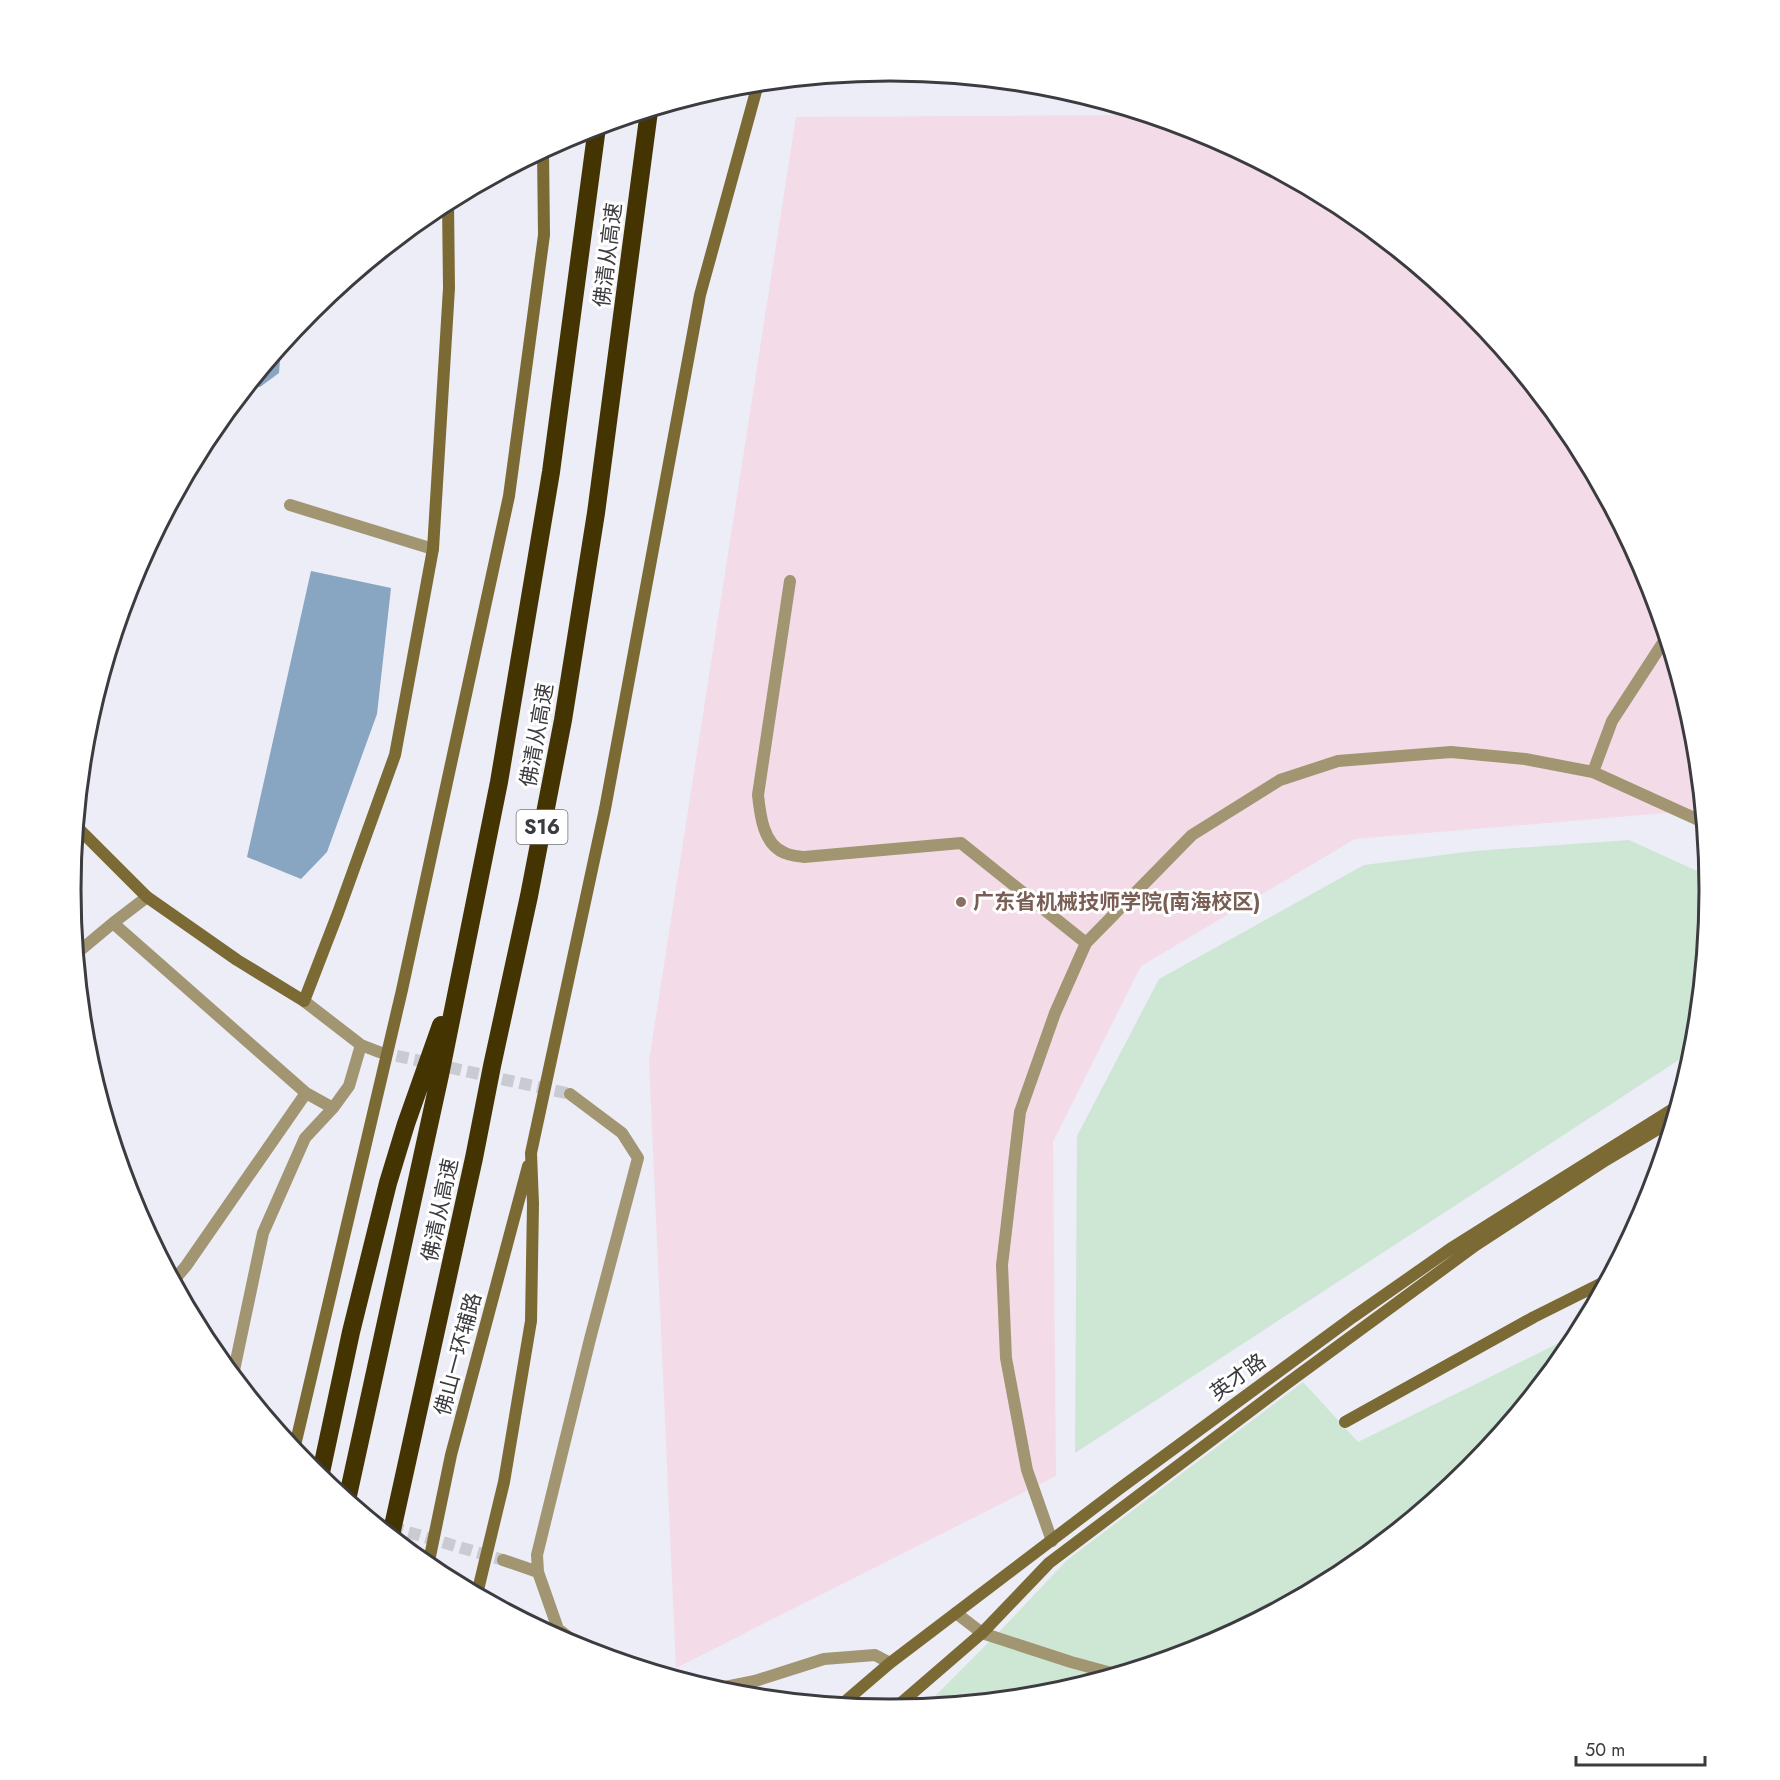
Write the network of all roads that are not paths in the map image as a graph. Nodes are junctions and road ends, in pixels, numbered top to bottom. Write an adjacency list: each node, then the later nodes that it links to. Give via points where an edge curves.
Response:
1 (756, 93): 26 (main road, via 700,295 605,809)
2 (648, 119): 34 (highway, 佛清从高速 / S16, via 596,513 563,720 474,1158)
3 (596, 137): 17 (highway, 佛清从高速 / S16, via 551,472 501,770)
4 (543, 159): 31 (main road, via 544,235 509,496 402,990)
5 (448, 213): 7 (main road, via 449,288)
6 (290, 506): 7 (street)
7 (433, 549): 18 (main road, via 395,755)
8 (790, 581): 15 (street, via 758,795 761,820 770,841 783,853 804,857 960,843)
9 (1661, 646): 10 (street, via 1612,721)
10 (1593, 772): 11 (street); 15 (street, via 1525,759 1451,752 1338,761 1280,780 1192,835)
11 (1695, 818)
12 (83, 833): 13 (main road)
13 (147, 897): 14 (street); 18 (main road)
14 (113, 923): 16 (street); 21 (street)
15 (1086, 943): 35 (street, via 1055,1013 1020,1112 1002,1265 1006,1358 1027,1470)
16 (83, 948)
17 (463, 961): 32 (highway, via 388,1183); 33 (highway, 佛清从高速 / S16)
18 (303, 1001): 19 (street)
19 (361, 1045): 20 (street); 23 (street, via 350,1086)
20 (379, 1052)
21 (306, 1093): 23 (street); 27 (street)
22 (570, 1094): 38 (street, via 622,1133 639,1158 537,1555)
23 (333, 1108): 29 (street, via 305,1138 263,1233)
24 (1667, 1113): 35 (main road, 英才路, via 1444,1254 1269,1378)
25 (1663, 1125): 42 (main road, 英才路, via 1476,1245 1288,1382 1049,1563)
26 (531, 1153): 36 (main road, 佛山一环辅路, via 451,1455); 39 (main road, via 531,1321 504,1482)
27 (179, 1275)
28 (1596, 1286): 30 (main road)
29 (235, 1364)
30 (1345, 1422)
31 (297, 1439)
32 (322, 1466)
33 (349, 1491)
34 (393, 1528)
35 (1052, 1541): 40 (main road, 英才路)
36 (430, 1555)
37 (503, 1560): 38 (street)
38 (538, 1572): 41 (street)
39 (479, 1587)
40 (956, 1613): 42 (street); 43 (main road, 英才路)
41 (557, 1627)
42 (982, 1633): 44 (street); 47 (main road, 英才路)
43 (890, 1663): 45 (street, via 875,1655 824,1659); 46 (main road, 英才路)
44 (1101, 1670)
45 (739, 1684)
46 (850, 1697)
47 (906, 1698)

